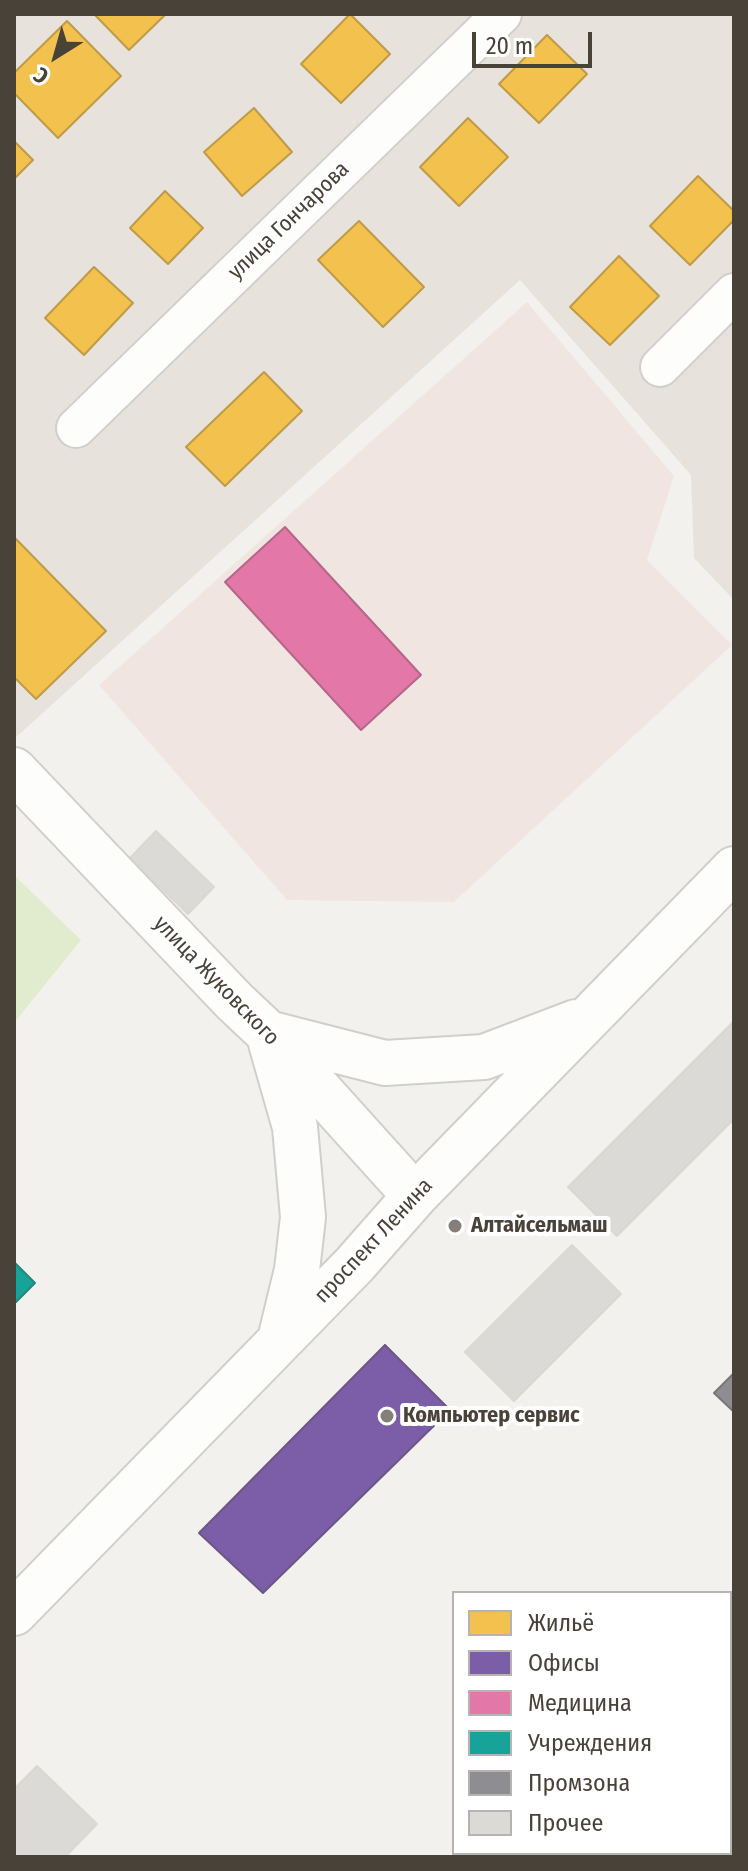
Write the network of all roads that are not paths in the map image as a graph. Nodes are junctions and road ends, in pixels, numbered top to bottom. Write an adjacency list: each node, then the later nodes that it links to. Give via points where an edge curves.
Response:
1 (502, 14): 4 (street, улица Гончарова)
2 (734, 293): 3 (street)
3 (660, 367)
4 (76, 428)
5 (14, 770): 8 (street, улица Жуковского)
6 (734, 869): 7 (street, проспект Ленина)
7 (588, 1017): 8 (street, via 484,1057 385,1063); 9 (street, проспект Ленина)
8 (268, 1033): 9 (street, улица Жуковского); 10 (street, via 295,1127 303,1217)
9 (415, 1196): 10 (street, проспект Ленина)
10 (280, 1341): 11 (street, проспект Ленина)
11 (14, 1613)

